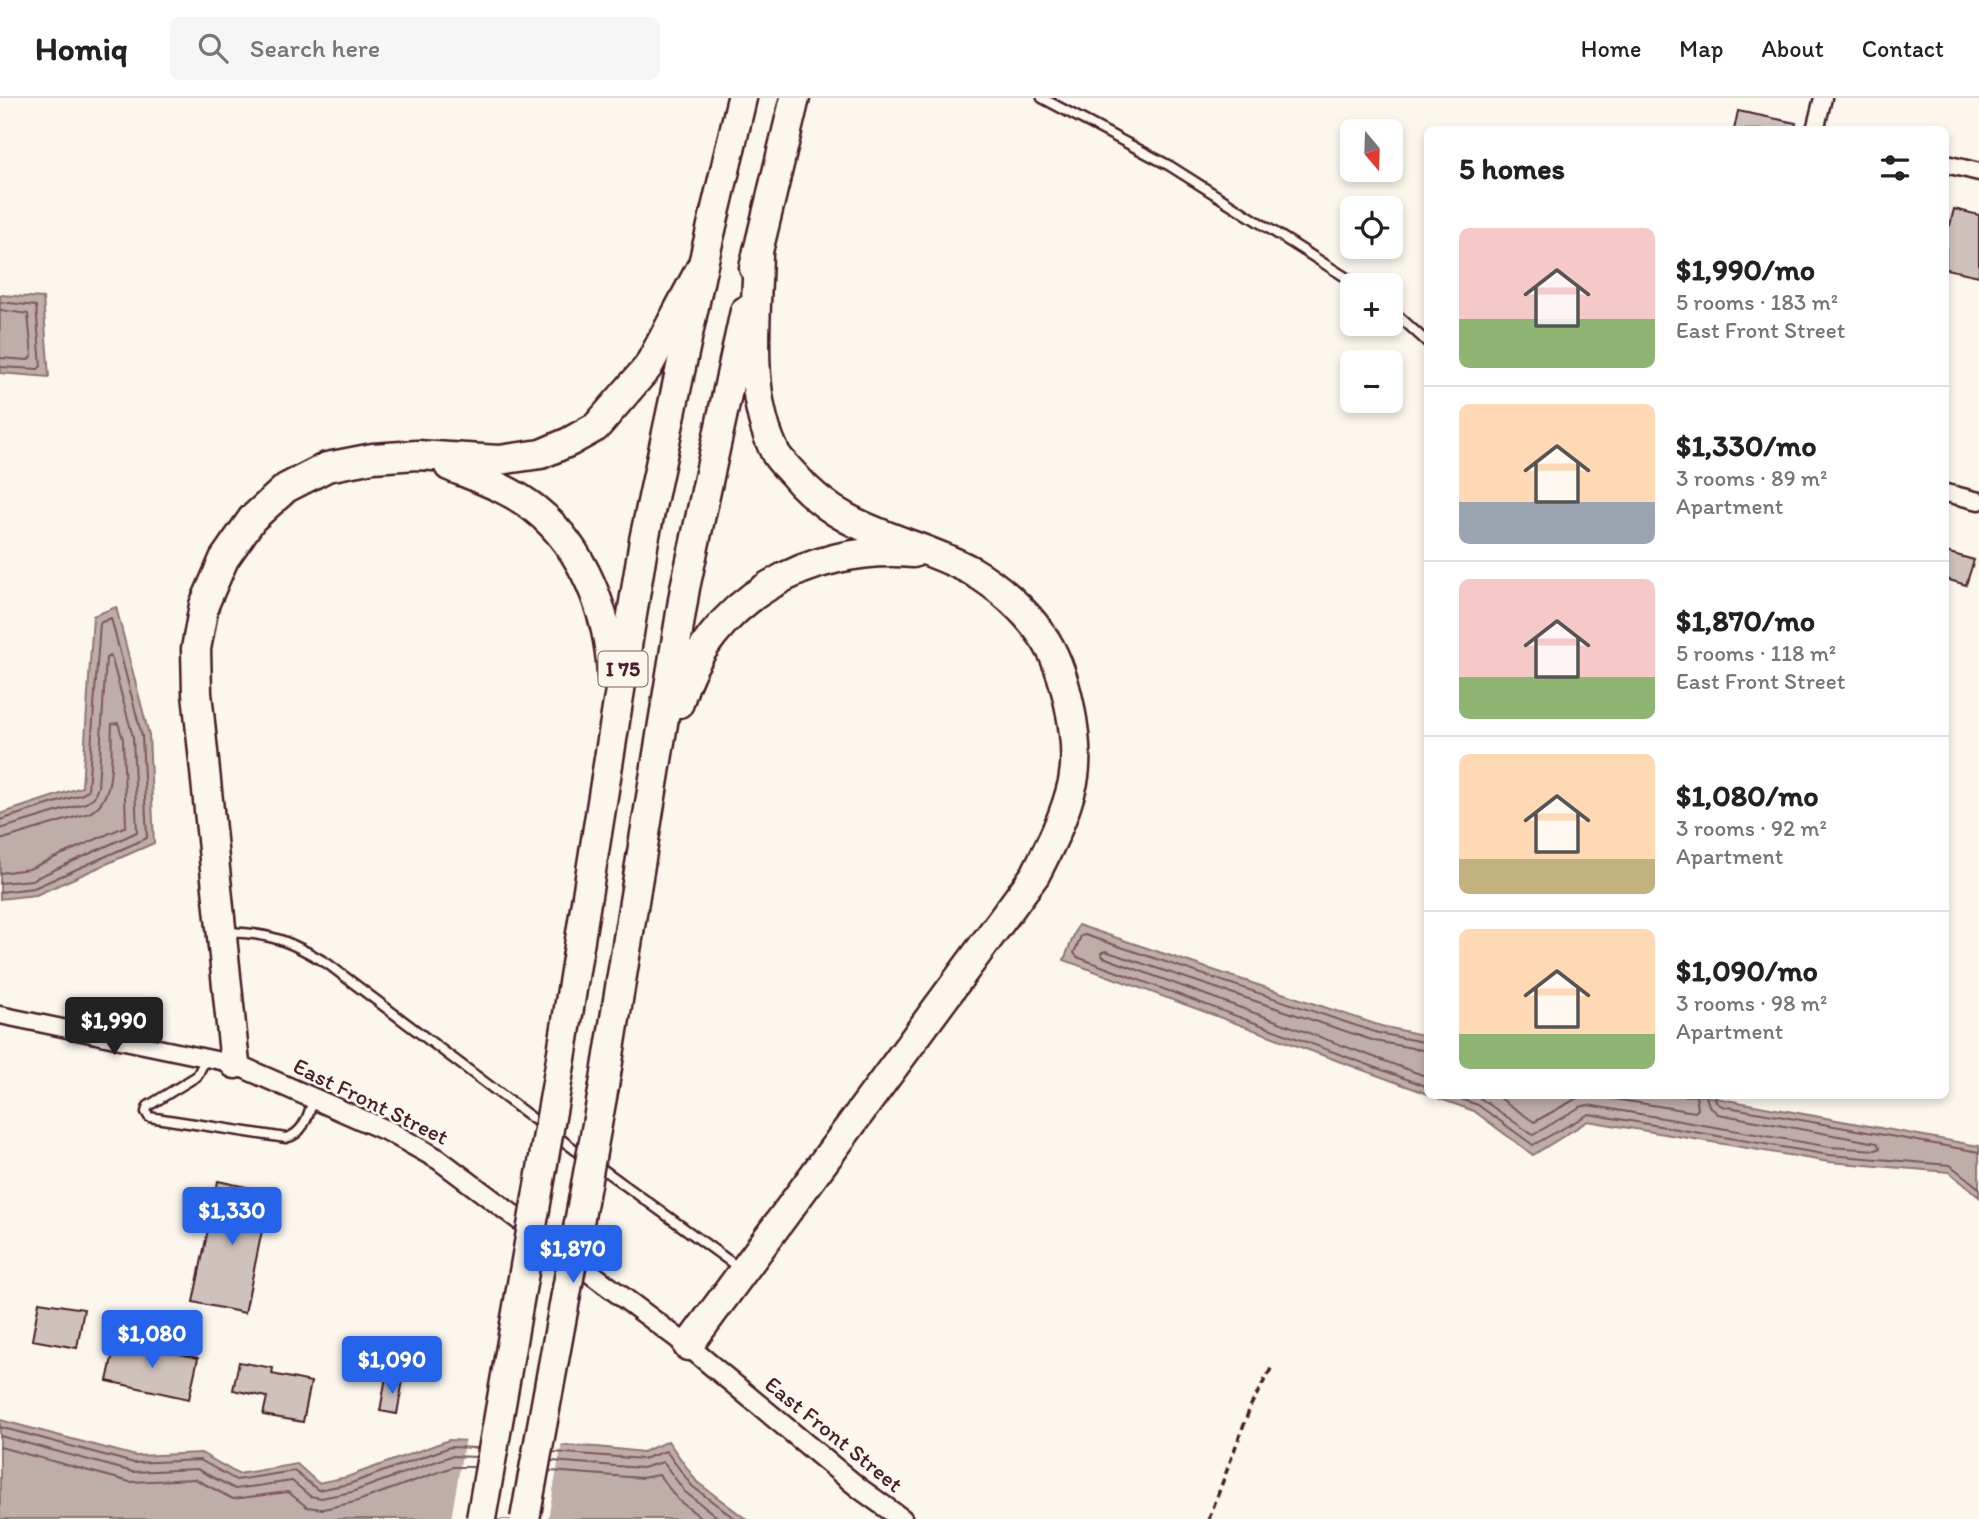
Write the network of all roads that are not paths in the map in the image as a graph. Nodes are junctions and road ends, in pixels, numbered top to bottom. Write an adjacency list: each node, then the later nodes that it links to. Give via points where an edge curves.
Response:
1 (742, 98): 9 (highway, I 75)
2 (794, 98): 8 (highway, I 75)
3 (1042, 98): 10 (lane, via 1170,166)
4 (1823, 98): 5 (street)
5 (1816, 126)
6 (1949, 165): 7 (street)
7 (1979, 172)
8 (758, 251): 16 (highway, via 760,412 777,455 819,501 843,519); 18 (highway, I 75, via 685,588)
9 (703, 264): 13 (highway, via 648,367 596,427 541,454 499,460); 17 (highway, I 75, via 644,540)
10 (1340, 274)
11 (1403, 320): 12 (lane)
12 (1424, 339)
13 (417, 455): 17 (highway, via 514,496 535,509 574,552 599,605 611,656); 19 (highway, via 327,467 286,488 252,519 224,559 204,605 196,649 197,693)
14 (1949, 494): 15 (street)
15 (1979, 501)
16 (932, 555): 18 (highway, via 892,551 841,557 780,578 739,606 694,665); 24 (highway, via 972,572 1012,601 1043,635 1064,684 1073,733 1074,779 1062,824 1035,875)
17 (604, 781): 26 (highway, I 75, bridge)
18 (649, 814): 27 (highway, I 75, bridge)
19 (222, 932): 22 (highway); 24 (lane, via 256,933 292,942 328,964 480,1081)
20 (0, 1014): 21 (street, East Front Street)
21 (206, 1057): 22 (street, East Front Street); 23 (lane, via 197,1076 148,1106 149,1117 286,1138 302,1129)
22 (236, 1064): 23 (street, East Front Street)
23 (314, 1098): 25 (street, East Front Street, via 438,1159)
24 (745, 1272): 25 (highway)
25 (688, 1346): 28 (street, East Front Street)
26 (481, 1519)
27 (525, 1519)
28 (902, 1519)

